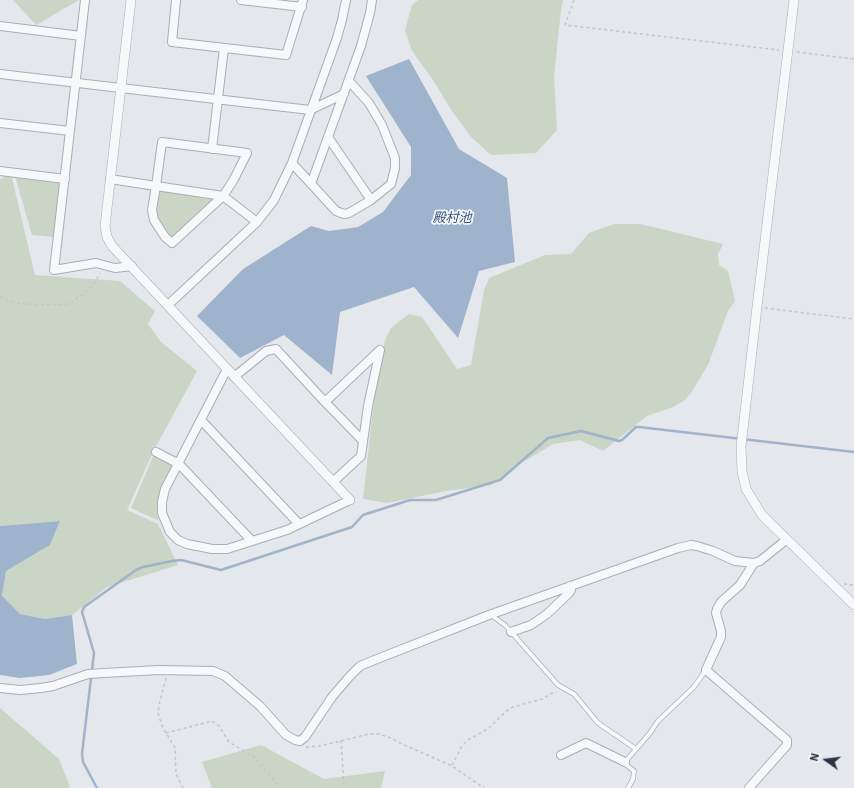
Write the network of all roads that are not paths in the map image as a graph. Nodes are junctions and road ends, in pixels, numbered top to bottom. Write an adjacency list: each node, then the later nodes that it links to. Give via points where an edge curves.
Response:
1 (85, 0): 11 (street)
2 (131, 0): 16 (street)
3 (176, 0): 12 (street, via 172,42)
4 (241, 0): 8 (street)
5 (346, 0): 19 (street, via 337,38)
6 (372, 0): 14 (street, via 366,30)
7 (794, 0): 46 (street, via 742,447 742,470 746,489 762,515)
8 (261, 1): 9 (street)
9 (303, 3): 12 (street, via 286,55)
10 (0, 26): 11 (street)
11 (81, 36): 15 (street)
12 (224, 48): 18 (street)
13 (0, 74): 15 (street)
14 (349, 81): 17 (street); 31 (street, via 369,103 382,125 395,158 390,184)
15 (75, 83): 16 (street); 21 (street)
16 (121, 88): 18 (street); 27 (street)
17 (344, 94): 19 (street); 22 (street)
18 (218, 100): 19 (street); 23 (street)
19 (310, 110): 24 (street)
20 (0, 123): 21 (street)
21 (70, 132): 26 (street)
22 (328, 137): 28 (street); 31 (street)
23 (212, 149): 29 (street, via 162,142); 30 (street, via 247,152)
24 (292, 163): 28 (street); 32 (street, via 274,200)
25 (0, 171): 26 (street)
26 (65, 179): 33 (street, via 54,270 96,263 115,268)
27 (110, 179): 29 (street); 33 (street, via 105,226 107,237 112,246)
28 (311, 184): 31 (street, via 340,213 349,214)
29 (156, 186): 30 (street); 30 (street, via 152,210 154,220 172,243)
30 (223, 196): 32 (street)
31 (370, 200)
32 (256, 222): 34 (street)
33 (132, 266): 34 (street)
34 (168, 305): 35 (street)
35 (227, 369): 36 (street); 38 (street)
36 (234, 377): 37 (street, via 266,351 276,349); 42 (street)
37 (325, 402): 39 (street); 39 (street, via 380,350)
38 (201, 420): 41 (street); 44 (street)
39 (362, 440): 42 (street, via 361,456)
40 (156, 452): 41 (street)
41 (179, 464): 45 (street); 45 (street, via 165,490 162,502 162,513 170,532 187,544 212,549 227,549)
42 (333, 482): 43 (street)
43 (350, 500): 44 (street)
44 (298, 524): 45 (street, via 287,530)
45 (251, 540)
46 (786, 540): 47 (street); 49 (street)
47 (754, 563): 48 (street, via 735,561 703,548 685,546); 52 (street, via 740,584 720,602 716,613 721,637)
48 (570, 586): 50 (street); 51 (street, via 570,593 547,614 531,625)
49 (854, 605)
50 (494, 614): 51 (lane, via 494,617); 53 (street, via 360,666 332,696 300,741 286,735 260,706 222,674 206,670 88,674 54,686 29,690)
51 (511, 632): 54 (lane, via 558,685 574,694 598,723)
52 (706, 670): 54 (lane, via 693,688 658,721); 58 (street, via 787,740 787,745)
53 (0, 688)
54 (636, 749): 56 (lane)
55 (561, 755): 56 (street, via 586,743)
56 (625, 762): 57 (lane, via 634,771)
57 (628, 788)
58 (749, 788)

